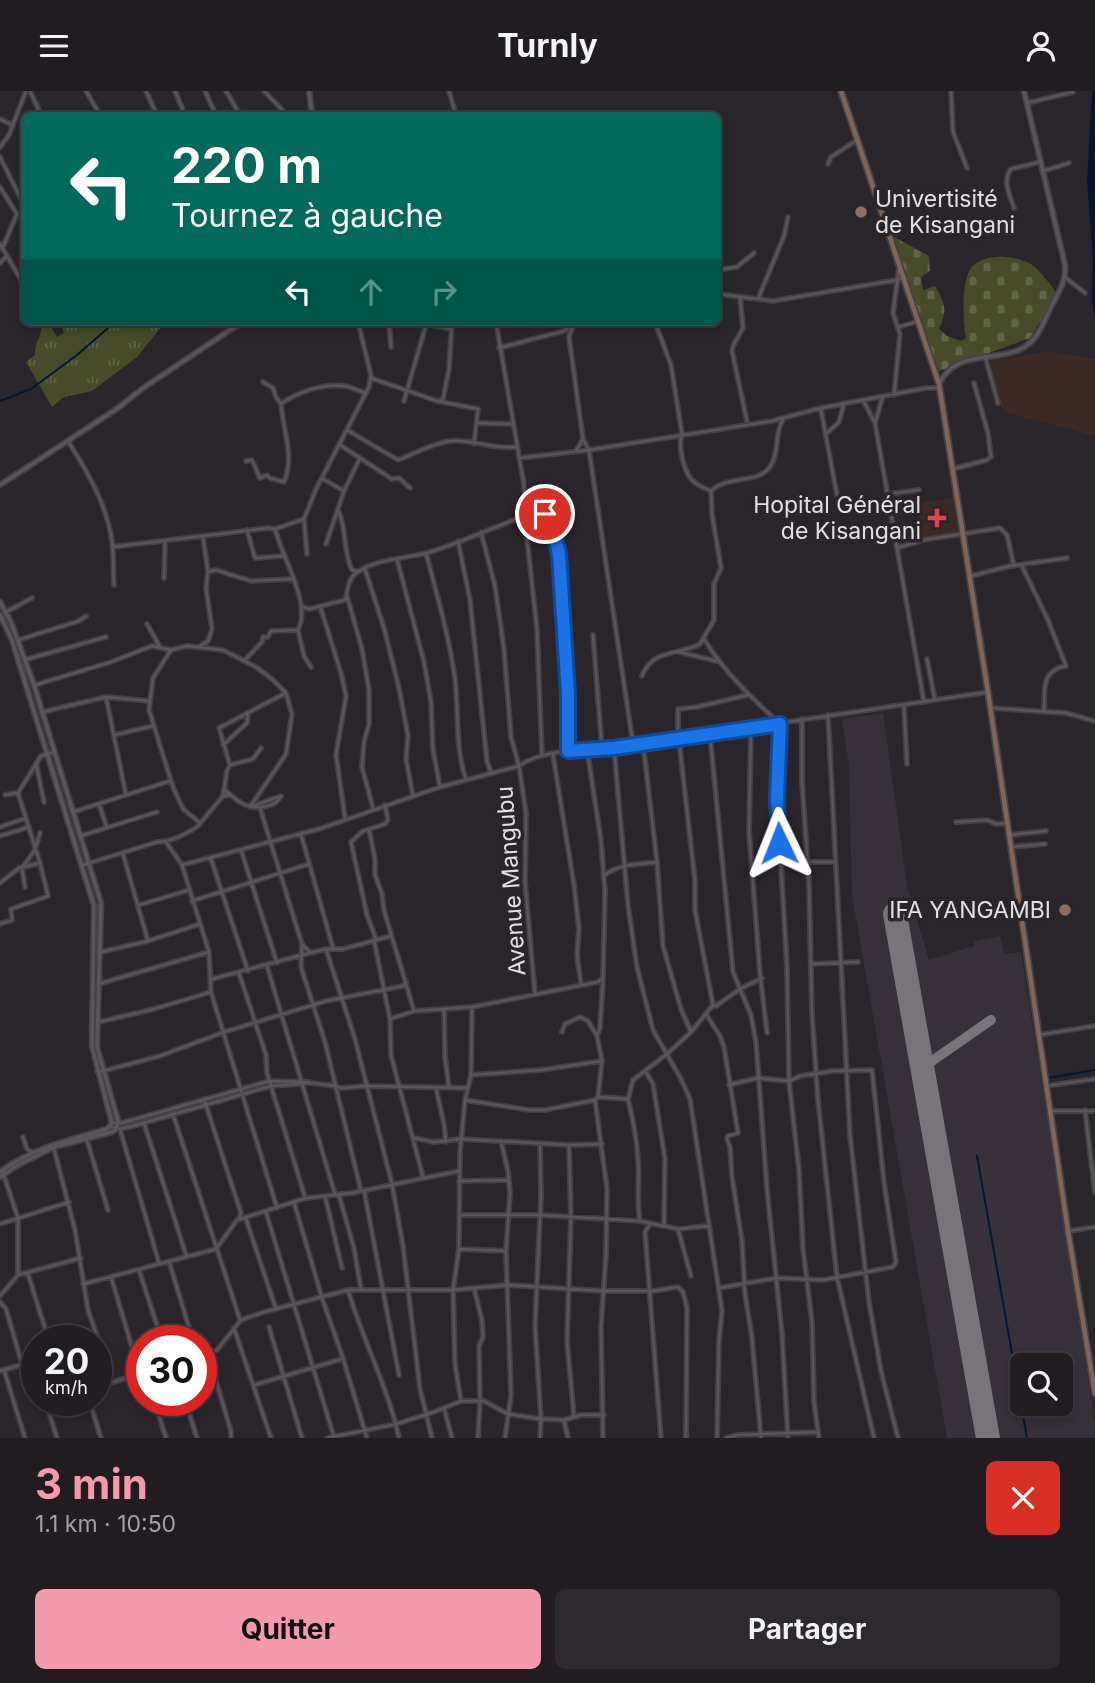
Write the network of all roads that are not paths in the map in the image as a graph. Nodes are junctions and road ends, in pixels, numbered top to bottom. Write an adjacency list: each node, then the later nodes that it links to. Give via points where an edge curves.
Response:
1 (28, 91): 15 (street); 25 (street)
2 (86, 91): 16 (street)
3 (146, 91): 17 (street)
4 (175, 91): 18 (street)
5 (205, 91): 19 (street)
6 (226, 91): 20 (street)
7 (264, 91): 21 (street)
8 (309, 91): 22 (street)
9 (449, 91): 23 (street)
10 (841, 91): 26 (main road)
11 (951, 91): 32 (street, via 953,132)
12 (1024, 91): 14 (street)
13 (1073, 92): 14 (street)
14 (1027, 103): 29 (street)
15 (39, 112)
16 (98, 112)
17 (156, 112)
18 (184, 112)
19 (215, 112)
20 (238, 112)
21 (283, 112)
22 (312, 112)
23 (455, 112)
24 (0, 119): 25 (street)
25 (12, 125): 27 (street)
26 (858, 140): 31 (street, via 831,157); 42 (main road)
27 (0, 147)
28 (0, 157): 35 (street)
29 (1040, 162): 33 (street); 36 (street, via 1008,173)
30 (1069, 163): 33 (street)
31 (828, 164)
32 (967, 168)
33 (1042, 171): 45 (street)
34 (0, 187): 38 (street, via 17,214)
35 (21, 199)
36 (1014, 208)
37 (788, 217): 51 (street)
38 (1, 246): 40 (street)
39 (754, 253): 43 (street, via 737,267)
40 (6, 257): 41 (street); 46 (street)
41 (0, 263)
42 (900, 264): 44 (main road); 47 (street)
43 (721, 270)
44 (904, 276): 47 (street); 52 (main road)
45 (1065, 278): 48 (street); 69 (street, via 1031,342 1014,351)
46 (21, 280)
47 (897, 280): 51 (street, via 792,299); 63 (street, via 894,313)
48 (1085, 293)
49 (721, 295): 50 (street)
50 (740, 297): 51 (street); 88 (street, via 743,328 733,351)
51 (758, 299)
52 (919, 321): 63 (street); 70 (main road)
53 (236, 326): 98 (street)
54 (359, 326): 72 (street)
55 (389, 326): 67 (street)
56 (426, 326): 76 (street)
57 (432, 326): 64 (street)
58 (451, 326): 64 (street)
59 (496, 326): 68 (street)
60 (572, 326): 65 (street)
61 (574, 326): 66 (street)
62 (656, 326): 95 (street, via 671,365)
63 (899, 327): 78 (street)
64 (451, 329): 81 (street, via 448,377)
65 (564, 331): 66 (street); 68 (street)
66 (569, 337): 97 (street)
67 (391, 347)
68 (499, 348): 91 (street)
69 (985, 356): 71 (street); 83 (street)
70 (936, 372): 71 (street); 75 (main road)
71 (945, 372): 75 (street)
72 (371, 378): 76 (street); 77 (street)
73 (263, 382): 84 (street, via 273,388)
74 (974, 383): 107 (street, via 991,457)
75 (939, 386): 78 (street); 107 (main road)
76 (407, 391): 80 (street); 81 (street)
77 (366, 393): 84 (street, via 344,386 327,387); 94 (street)
78 (894, 395): 79 (street)
79 (882, 398): 82 (street); 90 (street)
80 (404, 401)
81 (439, 401): 89 (street, via 477,408)
82 (864, 402): 85 (street); 90 (street)
83 (998, 403)
84 (281, 404): 106 (street, via 289,440 290,467 284,482 267,475 260,478 252,460)
85 (844, 404): 86 (street); 96 (street, via 839,422)
86 (821, 408): 87 (street); 96 (street)
87 (784, 418): 92 (street); 113 (street, via 769,469 722,483)
88 (747, 421): 92 (street); 93 (street)
89 (478, 423): 91 (street); 99 (street)
90 (875, 423): 114 (street)
91 (514, 424): 101 (street)
92 (755, 424): 93 (street)
93 (742, 426): 95 (street)
94 (347, 431): 99 (street, via 398,460 447,442); 100 (street)
95 (682, 434): 102 (street); 113 (street, via 686,469 697,485)
96 (825, 434): 115 (street)
97 (583, 439): 102 (street); 103 (street)
98 (68, 441): 109 (street); 128 (street, via 100,500)
99 (474, 444): 101 (street)
100 (340, 445): 104 (street); 108 (street)
101 (519, 447): 105 (street)
102 (589, 450): 103 (street); 191 (street)
103 (576, 451): 105 (street)
104 (360, 458): 110 (street); 112 (street)
105 (520, 458): 117 (street)
106 (246, 461)
107 (953, 469): 123 (main road)
108 (323, 479): 112 (street); 119 (street)
109 (0, 485)
110 (410, 488)
111 (919, 490): 114 (street)
112 (344, 491): 116 (street)
113 (711, 491): 156 (street, via 721,568 714,584 714,620)
114 (888, 494): 129 (street)
115 (842, 505)
116 (338, 509): 127 (street); 139 (street, via 346,555)
117 (524, 511): 118 (street); 197 (street, via 548,516 559,554)
118 (524, 516): 122 (street); 201 (street, via 537,629)
119 (304, 519): 120 (street); 131 (street)
120 (275, 529): 121 (street); 132 (street)
121 (247, 530): 124 (street); 132 (street, via 255,558)
122 (481, 531): 125 (street); 205 (street, Avenue Mangubu, via 495,586 511,737)
123 (962, 534): 129 (street); 135 (street, via 1004,530); 140 (main road)
124 (203, 536): 126 (street); 138 (street)
125 (458, 541): 130 (street); 206 (street, via 470,600)
126 (165, 542): 128 (street); 141 (street)
127 (326, 544)
128 (112, 547): 143 (street)
129 (897, 548): 175 (street)
130 (426, 553): 134 (street); 207 (street, via 452,660 460,759)
131 (307, 554)
132 (284, 556): 142 (street)
133 (1067, 558): 136 (street)
134 (397, 559): 137 (street); 209 (street, via 424,661)
135 (1014, 566): 136 (street); 140 (street)
136 (1022, 566): 180 (street, via 1066,666 1057,668 1044,684)
137 (365, 569): 139 (street); 216 (street, via 399,688)
138 (208, 572): 142 (street, via 216,570 251,581); 158 (street, via 212,629 208,641)
139 (357, 572): 144 (street)
140 (969, 577): 169 (main road)
141 (164, 578)
142 (292, 579): 148 (street)
143 (114, 585)
144 (347, 596): 147 (street); 221 (street, via 369,689 362,767)
145 (32, 598): 149 (street)
146 (0, 602): 149 (street)
147 (320, 606): 148 (street); 225 (street, via 346,696 336,755)
148 (303, 607): 153 (street)
149 (6, 612): 157 (street)
150 (0, 615): 199 (street)
151 (86, 616): 157 (street)
152 (147, 624): 159 (street)
153 (298, 630): 164 (street, via 271,631); 166 (street)
154 (593, 635): 196 (street)
155 (106, 637): 163 (street)
156 (704, 639): 161 (street); 165 (street)
157 (18, 640): 163 (street)
158 (200, 646): 160 (street); 164 (street, via 223,650)
159 (160, 647): 160 (street); 168 (street)
160 (171, 650): 174 (street, via 153,678)
161 (675, 652): 165 (street); 167 (street, via 659,655)
162 (928, 659): 173 (street)
163 (24, 660): 168 (street)
164 (244, 661): 170 (street)
165 (716, 661): 171 (street)
166 (311, 667)
167 (642, 676)
168 (34, 685): 178 (street)
169 (988, 692): 173 (street); 177 (main road)
170 (286, 693): 179 (street); 220 (street, via 292,714 286,754 250,807 281,796)
171 (749, 695): 184 (street); 189 (street, via 678,709)
172 (106, 697): 174 (street); 178 (street); 188 (street)
173 (935, 700): 175 (street)
174 (149, 701): 185 (street)
175 (924, 702): 176 (street)
176 (904, 706): 181 (street); 203 (street)
177 (991, 708): 180 (street); 228 (main road)
178 (42, 712): 198 (street)
179 (248, 712): 192 (street, via 247,723); 192 (street, via 219,728)
180 (1044, 712): 183 (street)
181 (828, 714): 182 (street); 249 (street)
182 (802, 719): 184 (street); 248 (street)
183 (1095, 721)
184 (780, 724): 186 (street); 323 (street, via 777,798)
185 (153, 726): 188 (street); 208 (street)
186 (751, 728): 187 (street); 286 (street, via 749,831)
187 (710, 734): 189 (street); 291 (street, via 733,972)
188 (114, 735): 213 (street)
189 (679, 738): 190 (street); 297 (street, via 695,910)
190 (643, 743): 191 (street); 247 (street)
191 (633, 744): 194 (street)
192 (223, 745): 204 (street)
193 (261, 748): 204 (street, via 253,759)
194 (614, 748): 196 (street); 255 (street)
195 (587, 749): 196 (street); 197 (street); 258 (street)
196 (602, 749)
197 (568, 751): 200 (street)
198 (54, 752): 199 (street); 222 (street)
199 (47, 754): 202 (street); 254 (street)
200 (553, 755): 201 (street); 290 (street, via 575,885)
201 (542, 757): 205 (street)
202 (36, 763): 211 (street); 217 (street)
203 (906, 764)
204 (230, 765): 210 (street)
205 (519, 765): 206 (street); 294 (street, Avenue Mangubu, via 526,813 525,886)
206 (491, 773): 207 (street)
207 (466, 780): 209 (street)
208 (170, 781): 213 (street); 227 (street, via 183,809)
209 (440, 787): 216 (street)
210 (225, 790): 214 (street); 215 (street)
211 (19, 794): 212 (street); 224 (street)
212 (5, 795)
213 (126, 795): 218 (street)
214 (230, 795): 215 (street); 220 (street, via 249,808)
215 (223, 796): 227 (street)
216 (413, 796): 219 (street)
217 (44, 801)
218 (99, 804): 222 (street); 231 (street)
219 (386, 805): 221 (street); 232 (street, via 387,822)
220 (260, 808): 240 (street)
221 (373, 809): 225 (street)
222 (73, 812): 238 (street)
223 (157, 812): 231 (street)
224 (26, 818): 229 (street); 230 (street)
225 (345, 819): 235 (street)
226 (956, 822): 228 (street)
227 (200, 823): 239 (street)
228 (1008, 823): 236 (main road)
229 (0, 827)
230 (29, 827): 237 (street); 243 (street)
231 (107, 828): 238 (street)
232 (369, 829): 268 (street, via 375,876); 269 (street, via 351,845)
233 (1046, 831): 236 (street)
234 (40, 833): 243 (street)
235 (301, 834): 240 (street); 252 (street)
236 (1010, 835): 242 (main road)
237 (0, 836)
238 (80, 836): 251 (street)
239 (166, 842): 245 (street); 253 (street)
240 (270, 842): 244 (street); 257 (street)
241 (1045, 844): 242 (street)
242 (1011, 847): 311 (main road)
243 (35, 848): 250 (street); 256 (street)
244 (241, 850): 246 (street); 260 (street)
245 (122, 853): 251 (street); 265 (street)
246 (211, 859): 253 (street); 263 (street)
247 (657, 862): 255 (street); 309 (street, via 665,958)
248 (807, 862): 249 (street); 281 (street)
249 (834, 862): 280 (street)
250 (40, 863): 256 (street); 266 (street, via 48,896 11,909 12,920)
251 (89, 864): 254 (street); 274 (street, via 101,903)
252 (309, 864): 257 (street); 272 (street)
253 (182, 865): 262 (street)
254 (83, 866): 304 (street, via 94,906)
255 (626, 866): 258 (street); 313 (street, via 637,967 653,1030)
256 (22, 868): 259 (street); 261 (street)
257 (279, 874): 260 (street); 271 (street)
258 (605, 875): 285 (street)
259 (0, 883)
260 (250, 884): 263 (street); 279 (street)
261 (25, 887)
262 (189, 890): 264 (street); 265 (street)
263 (221, 892): 264 (street); 283 (street)
264 (192, 901): 267 (street)
265 (139, 905): 270 (street)
266 (0, 924)
267 (200, 924): 270 (street); 275 (street)
268 (391, 936): 269 (street); 288 (street)
269 (375, 940): 272 (street); 292 (street)
270 (148, 941): 274 (street)
271 (302, 944): 276 (street); 277 (street)
272 (333, 948): 273 (street)
273 (326, 949): 276 (street); 295 (street)
274 (101, 952): 289 (street)
275 (209, 952): 287 (street); 289 (street)
276 (311, 953): 277 (street)
277 (302, 955): 279 (street); 296 (street, via 301,967)
278 (858, 962): 280 (street)
279 (277, 963): 282 (street)
280 (840, 963): 281 (street); 317 (street)
281 (811, 964): 319 (street)
282 (267, 966): 283 (street); 301 (street)
283 (248, 971): 284 (street)
284 (239, 973): 287 (street); 305 (street)
285 (603, 978): 290 (street); 312 (street)
286 (762, 978): 291 (street); 310 (street)
287 (212, 979): 293 (street)
288 (406, 982): 292 (street); 300 (street)
289 (98, 984): 304 (street)
290 (581, 984): 294 (street)
291 (740, 989): 297 (street); 321 (street, via 751,1015)
292 (384, 990): 295 (street); 303 (street)
293 (211, 992): 304 (street); 307 (street)
294 (534, 994): 298 (street)
295 (342, 997): 296 (street); 328 (street)
296 (314, 1005): 301 (street); 326 (street)
297 (713, 1005): 302 (street)
298 (472, 1007): 299 (street); 320 (street)
299 (444, 1009): 300 (street); 333 (street)
300 (414, 1011): 303 (street)
301 (284, 1014): 305 (street); 324 (street)
302 (706, 1014): 309 (street); 327 (street, via 724,1047)
303 (390, 1019): 331 (street)
304 (94, 1022): 315 (street, via 92,1050); 316 (street)
305 (255, 1023): 307 (street); 325 (street)
306 (1095, 1026): 311 (street)
307 (224, 1032): 316 (street, via 189,1047); 330 (street)
308 (562, 1032): 312 (street, via 565,1024 580,1017)
309 (691, 1032): 313 (street)
310 (767, 1033)
311 (1038, 1035): 329 (main road)
312 (597, 1036): 314 (street)
313 (667, 1054): 318 (street); 387 (street, via 690,1099)
314 (602, 1061): 320 (street); 336 (street)
315 (97, 1071): 316 (street); 347 (street)
316 (103, 1071): 347 (street)
317 (846, 1071): 319 (street); 400 (street); 400 (street, via 873,1071 895,1262 893,1267)
318 (646, 1072): 338 (street, via 631,1083); 386 (street, via 653,1084 665,1159)
319 (816, 1074): 323 (street); 405 (street)
320 (471, 1075): 334 (street)
321 (758, 1078): 323 (street); 327 (street); 406 (street)
322 (1095, 1079): 329 (street)
323 (789, 1081): 407 (street)
324 (303, 1082): 325 (street); 326 (street); 367 (street)
325 (270, 1083): 330 (street); 335 (street); 369 (street)
326 (336, 1084): 328 (street, via 341,1088); 365 (street)
327 (729, 1085): 408 (street, via 738,1133 727,1139)
328 (366, 1086): 331 (street); 364 (street)
329 (1046, 1086): 342 (main road)
330 (240, 1088): 335 (street); 337 (street)
331 (398, 1088): 332 (street); 349 (street)
332 (436, 1088): 333 (street); 353 (street)
333 (449, 1088): 334 (street)
334 (467, 1088): 339 (street)
335 (242, 1094): 340 (street); 372 (street)
336 (596, 1098): 338 (street); 339 (street, via 545,1110); 355 (street)
337 (204, 1099): 340 (street); 344 (street)
338 (628, 1099): 383 (street, via 638,1150)
339 (465, 1100): 351 (street)
340 (206, 1105): 345 (street); 381 (street, via 241,1213)
341 (1086, 1110): 342 (street); 343 (street); 366 (street)
342 (1050, 1111): 390 (main road)
343 (1095, 1111)
344 (167, 1113): 345 (street); 346 (street); 347 (street)
345 (173, 1114): 391 (street)
346 (144, 1123): 347 (street); 394 (street)
347 (115, 1126): 350 (street); 357 (street); 397 (street)
348 (23, 1137): 358 (street)
349 (414, 1138): 353 (street); 361 (street)
350 (86, 1139): 357 (street); 373 (street)
351 (461, 1139): 352 (street); 353 (street); 359 (street)
352 (501, 1141): 354 (street); 362 (street)
353 (446, 1142)
354 (540, 1144): 356 (street); 377 (street)
355 (602, 1144): 356 (street); 382 (street)
356 (569, 1145): 379 (street)
357 (53, 1146): 358 (street); 360 (street); 370 (street)
358 (32, 1152): 360 (street)
359 (459, 1171): 361 (street); 363 (street)
360 (1, 1173): 380 (street)
361 (423, 1177): 364 (street)
362 (508, 1180): 363 (street); 376 (street)
363 (459, 1181): 375 (street)
364 (392, 1184): 365 (street); 421 (street)
365 (363, 1191): 367 (street); 418 (street)
366 (1095, 1193)
367 (337, 1195): 368 (street); 415 (street)
368 (325, 1196): 369 (street); 398 (street)
369 (306, 1198): 371 (street)
370 (69, 1202): 380 (street); 395 (street)
371 (295, 1202): 372 (street); 423 (street)
372 (277, 1208): 374 (street)
373 (108, 1210)
374 (266, 1211): 378 (street); 425 (street)
375 (460, 1215): 376 (street); 392 (street)
376 (509, 1215): 377 (street); 393 (street)
377 (540, 1215): 379 (street); 411 (street)
378 (245, 1217): 381 (street); 426 (street)
379 (571, 1217): 382 (street); 413 (street)
380 (18, 1218): 384 (street); 402 (street)
381 (239, 1219): 391 (street)
382 (607, 1219): 383 (street); 420 (street)
383 (640, 1221): 385 (street)
384 (0, 1224)
385 (650, 1224): 386 (street); 416 (street, via 645,1233)
386 (664, 1225): 389 (street)
387 (708, 1226): 389 (street); 414 (street)
388 (1095, 1227): 390 (street)
389 (678, 1229): 404 (street)
390 (1068, 1231): 440 (main road)
391 (216, 1249): 394 (street); 427 (street)
392 (459, 1249): 393 (street); 419 (street)
393 (506, 1251): 410 (street)
394 (186, 1255): 396 (street)
395 (81, 1258): 401 (street); 409 (street)
396 (169, 1261): 397 (street); 432 (street)
397 (159, 1263): 399 (street)
398 (342, 1268)
399 (139, 1269): 403 (street); 431 (street)
400 (866, 1272): 405 (street); 490 (street, via 881,1371)
401 (28, 1274): 402 (street); 428 (street)
402 (18, 1275): 422 (street)
403 (111, 1276): 409 (street); 430 (street)
404 (691, 1276)
405 (837, 1277): 407 (street); 489 (street)
406 (776, 1278): 407 (street); 408 (street); 464 (street)
407 (807, 1280): 462 (street)
408 (745, 1283): 414 (street); 463 (street)
409 (83, 1284): 429 (street)
410 (507, 1285): 411 (street); 412 (street); 450 (street)
411 (538, 1286): 413 (street); 458 (street, via 535,1326)
412 (474, 1288): 419 (street); 448 (street, via 483,1337 479,1346)
413 (569, 1288): 420 (street); 457 (street, via 567,1341)
414 (719, 1288): 486 (street)
415 (361, 1289): 417 (street); 418 (street)
416 (650, 1289): 420 (street); 484 (street); 485 (street, via 678,1287 687,1308)
417 (348, 1290): 423 (street); 460 (street)
418 (382, 1290): 421 (street); 442 (street)
419 (453, 1290): 421 (street); 447 (street)
420 (604, 1291): 452 (street, via 600,1327)
421 (409, 1292): 451 (street)
422 (0, 1296)
423 (322, 1298): 425 (street); 436 (street)
424 (0, 1302): 437 (street)
425 (294, 1305): 426 (street); 439 (street)
426 (275, 1308): 427 (street)
427 (241, 1320): 433 (street)
428 (44, 1325)
429 (93, 1325)
430 (126, 1325)
431 (157, 1325)
432 (188, 1325)
433 (234, 1327): 435 (street); 445 (street)
434 (269, 1328): 443 (street)
435 (217, 1350)
436 (343, 1358): 439 (street); 461 (street)
437 (21, 1361)
438 (21, 1364): 441 (street)
439 (312, 1367): 443 (street); 465 (street)
440 (1093, 1369): 446 (main road)
441 (2, 1370): 466 (street)
442 (399, 1375)
443 (284, 1376): 445 (street); 473 (street)
444 (217, 1384): 471 (street)
445 (254, 1385): 472 (street)
446 (1095, 1394)
447 (461, 1401): 448 (street); 449 (street)
448 (480, 1401): 450 (street); 479 (street)
449 (444, 1408): 451 (street); 478 (street)
450 (508, 1414): 458 (street); 480 (street)
451 (425, 1415): 460 (street); 477 (street)
452 (604, 1415): 457 (street); 483 (street)
453 (50, 1416): 467 (street)
454 (94, 1416): 468 (street)
455 (159, 1416): 469 (street)
456 (190, 1416): 470 (street)
457 (574, 1417): 459 (street)
458 (541, 1419): 459 (street); 481 (street)
459 (564, 1420): 482 (street)
460 (396, 1424): 461 (street); 476 (street)
461 (365, 1432): 465 (street); 475 (street)
462 (818, 1432): 464 (street); 488 (street)
463 (761, 1436): 464 (street); 487 (street)
464 (788, 1436)
465 (334, 1437): 474 (street)
466 (25, 1438)
467 (57, 1438)
468 (101, 1438)
469 (166, 1438)
470 (197, 1438)
471 (231, 1438)
472 (271, 1438)
473 (302, 1438)
474 (327, 1438)
475 (367, 1438)
476 (399, 1438)
477 (432, 1438)
478 (452, 1438)
479 (478, 1438)
480 (505, 1438)
481 (540, 1438)
482 (568, 1438)
483 (603, 1438)
484 (661, 1438)
485 (686, 1438)
486 (717, 1438)
487 (726, 1438)
488 (819, 1438)
489 (874, 1438)
490 (898, 1438)

